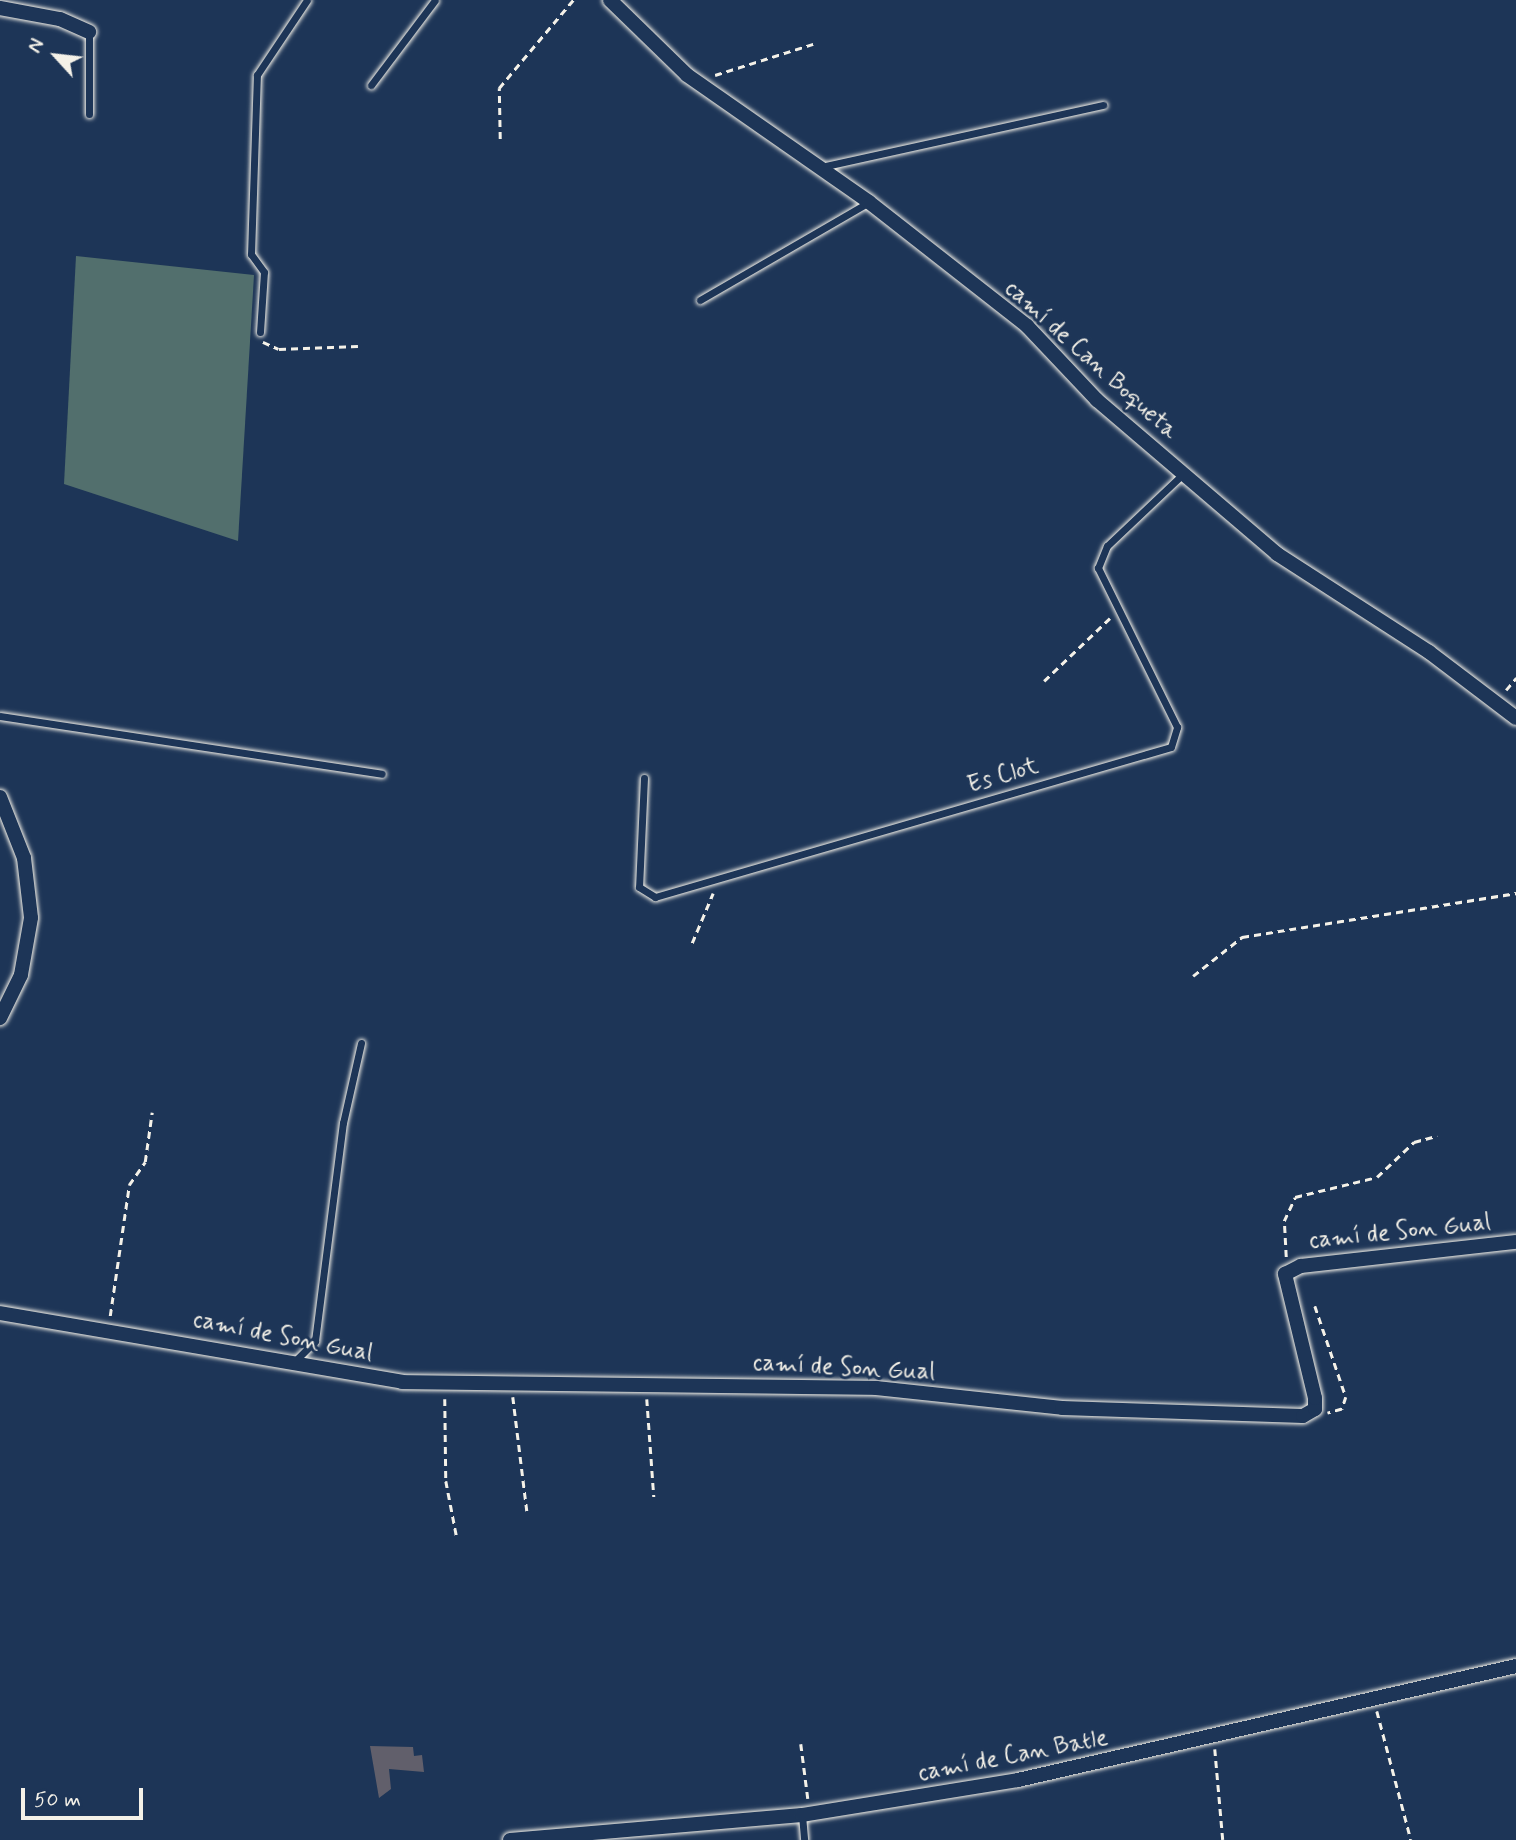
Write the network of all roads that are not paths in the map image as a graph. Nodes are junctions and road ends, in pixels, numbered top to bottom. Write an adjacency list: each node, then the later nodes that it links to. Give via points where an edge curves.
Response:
1 (307, 0): 12 (lane, via 257,75 251,254 264,272)
2 (435, 0): 6 (lane)
3 (610, 0): 9 (street, camí de Can Boqueta, via 687,75)
4 (0, 8): 5 (street, via 60,19)
5 (89, 32): 8 (lane)
6 (371, 85)
7 (1103, 105): 9 (lane)
8 (89, 114)
9 (821, 167): 10 (street, camí de Can Boqueta)
10 (869, 202): 11 (lane); 13 (street, camí de Can Boqueta, via 1027,326 1097,400)
11 (701, 300)
12 (260, 332)
13 (1184, 473): 15 (street, camí de Can Boqueta, via 1297,570); 17 (lane, Es Clot, via 1103,551 1099,573 1177,727 1171,747 655,897 640,890)
14 (0, 716): 16 (lane)
15 (1516, 718)
16 (382, 774)
17 (644, 778)
18 (0, 797): 19 (street, via 24,858 31,918 21,975)
19 (0, 1018)
20 (362, 1043): 23 (lane, via 343,1123 315,1341)
21 (1516, 1242): 23 (street, camí de Son Gual, via 1290,1270 1283,1284 1315,1409 1303,1416 1062,1408 876,1388 446,1385 362,1376)
22 (0, 1313): 23 (street, camí de Son Gual)
23 (295, 1360)
24 (1516, 1666): 25 (street, camí de Can Batle, via 1213,1739 1018,1780)
25 (805, 1814): 26 (street, camí de Can Batle); 27 (lane)
26 (510, 1840)
27 (804, 1840)

